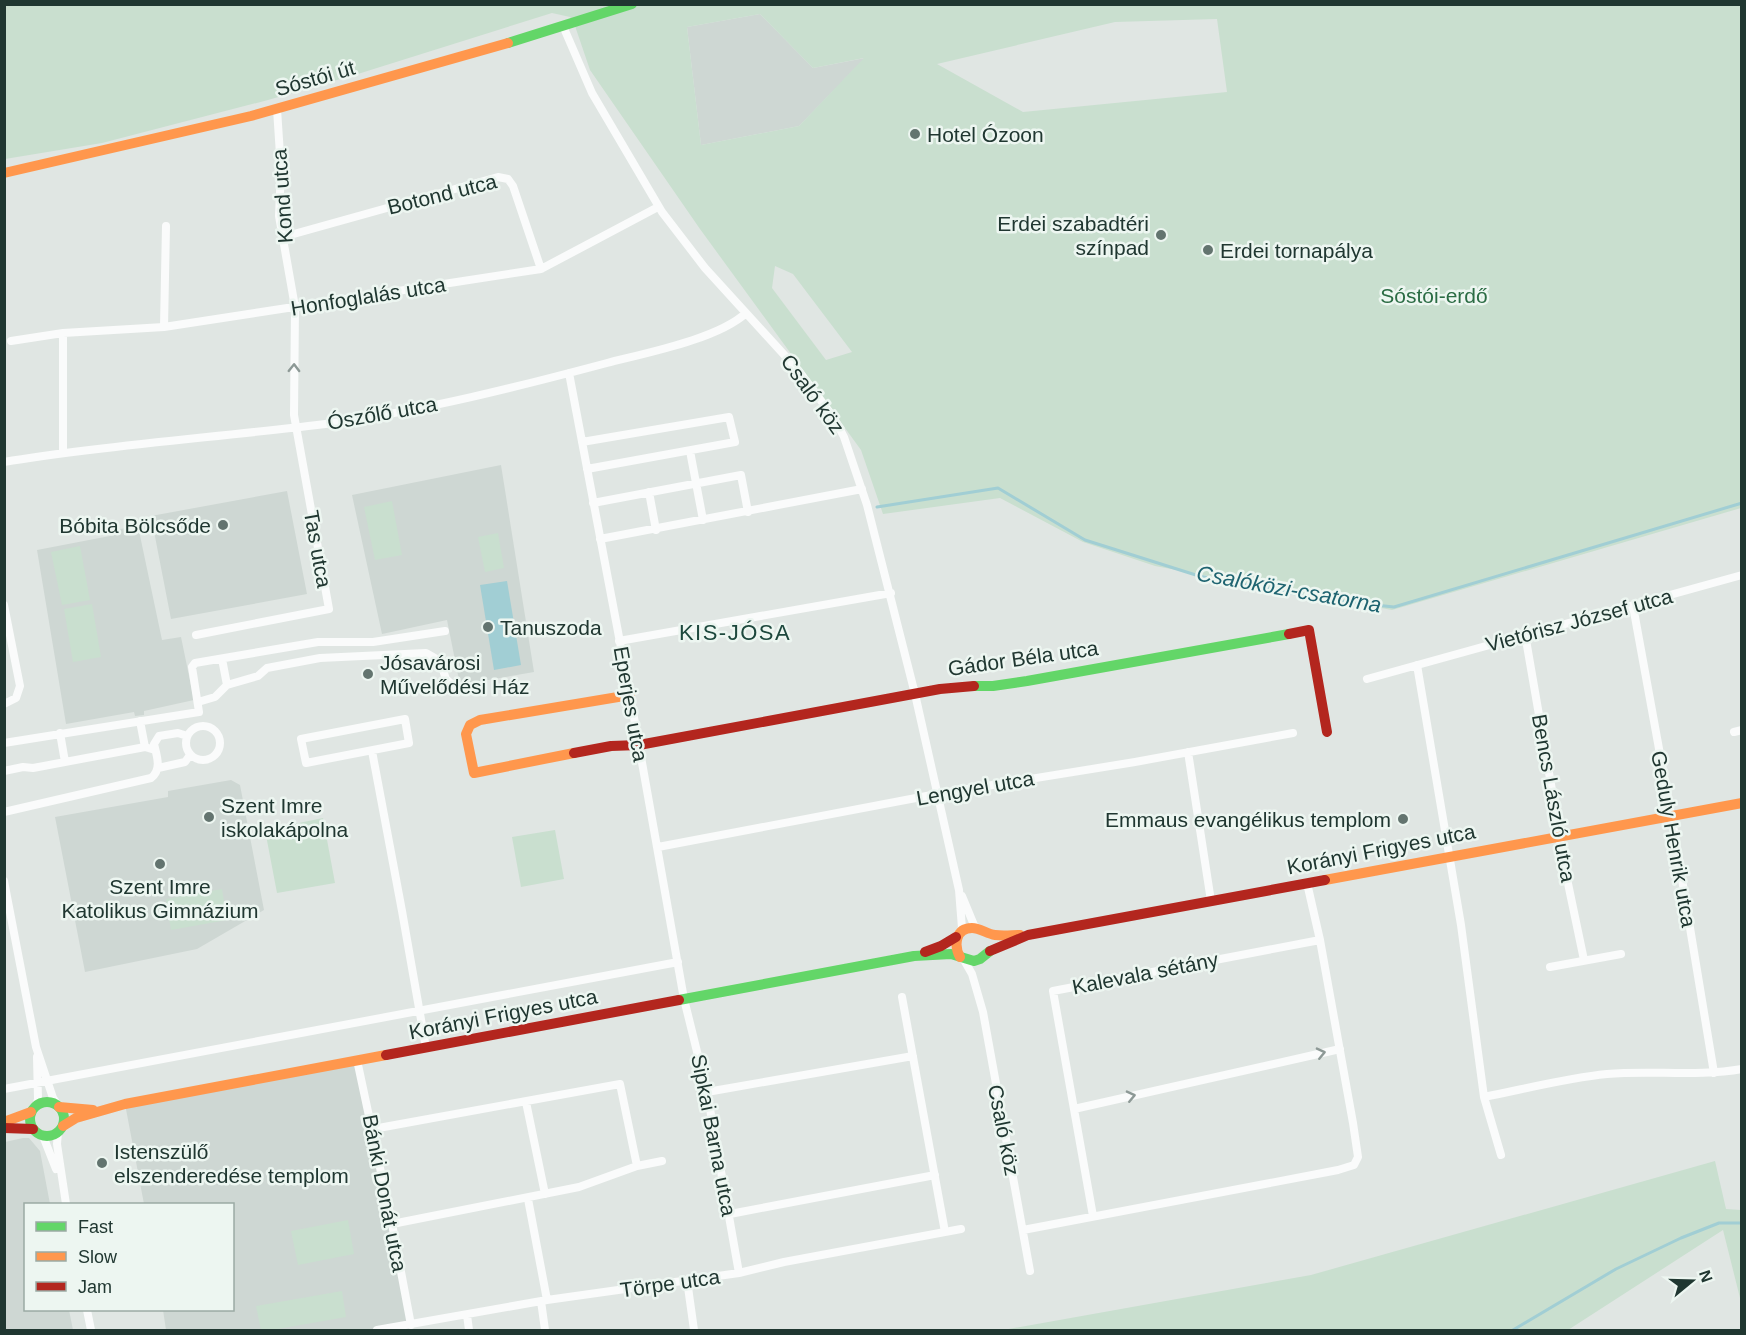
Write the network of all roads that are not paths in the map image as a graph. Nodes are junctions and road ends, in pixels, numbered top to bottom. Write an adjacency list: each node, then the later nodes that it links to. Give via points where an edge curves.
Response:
1 (633, 4): 2 (street, Sóstói út)
2 (563, 26): 3 (street, Sóstói út); 5 (street, Csaló köz, via 592,93)
3 (277, 109): 4 (street, Sóstói út); 7 (street, Kond utca, via 279,216)
4 (4, 173)
5 (658, 207): 8 (street, Honfoglalás utca); 10 (street, Csaló köz)
6 (166, 226): 11 (street)
7 (283, 237): 8 (street, Botond utca, via 498,177 508,179 513,186); 9 (street, Kond utca)
8 (541, 269): 9 (street, Honfoglalás utca)
9 (295, 307): 11 (street, Honfoglalás utca); 15 (street, Kond utca, one-way to 9)
10 (746, 313): 14 (street, Ószőlő utca, via 729,326 674,346); 22 (street, Csaló köz, via 798,370 834,418)
11 (164, 327): 12 (street, Honfoglalás utca)
12 (63, 333): 13 (street, Honfoglalás utca); 18 (street)
13 (11, 341)
14 (569, 373): 15 (street, Ószőlő utca, via 412,409); 16 (street, Eperjes utca)
15 (297, 426): 18 (street, Ószőlő utca); 35 (street, Tas utca, via 329,609)
16 (582, 442): 17 (street, via 729,417 735,442); 20 (street, Eperjes utca)
17 (690, 451): 20 (street); 21 (street)
18 (63, 453): 19 (street, Ószőlő utca)
19 (4, 462)
20 (587, 469): 24 (street, Eperjes utca)
21 (696, 484): 23 (street); 25 (street, via 741,475); 26 (street)
22 (862, 489): 25 (street); 30 (street, Csaló köz)
23 (649, 492): 24 (street); 27 (street)
24 (593, 503): 28 (street, Eperjes utca)
25 (748, 512): 26 (street)
26 (703, 520): 27 (street)
27 (656, 530): 28 (street)
28 (600, 539): 36 (street, Eperjes utca)
29 (1742, 575): 32 (street, Vietórisz József utca)
30 (891, 593): 36 (street); 44 (street, Csaló köz)
31 (4, 604): 47 (street, via 20,686 16,699)
32 (1633, 606): 34 (street, Vietórisz József utca); 66 (street, Geduly Henrik utca)
33 (446, 631): 37 (street, via 373,642)
34 (1525, 634): 40 (street, Vietórisz József utca); 67 (street, Bencs László utca)
35 (196, 635)
36 (619, 640): 45 (street, Eperjes utca)
37 (318, 642): 38 (street); 39 (street)
38 (320, 658): 42 (street, via 267,668 258,676); 43 (street, via 426,653 440,661 446,679)
39 (222, 659): 42 (street); 46 (street, via 195,663 192,667)
40 (1417, 665): 41 (street, Vietórisz József utca); 69 (street)
41 (1367, 679)
42 (227, 685): 46 (street, via 215,697)
43 (456, 687)
44 (915, 694): 49 (street, Gádor Béla utca, via 1027,681 1309,630); 54 (street, Gádor Béla utca); 63 (street, Csaló köz)
45 (630, 695): 54 (street, Eperjes utca); 54 (street, Gádor Béla utca, via 480,720 470,725 466,734 474,772 611,746)
46 (198, 702): 48 (street, via 199,712)
47 (4, 704)
48 (140, 721): 50 (street); 55 (street)
49 (1327, 732)
50 (60, 733): 53 (street); 60 (street)
51 (1293, 733): 58 (street, Lengyel utca)
52 (187, 736): 56 (street, via 159,736); 59 (street); 59 (street, via 197,727 207,727 215,732 219,743 216,755 206,760)
53 (4, 743)
54 (639, 745): 68 (street, Eperjes utca)
55 (145, 747): 56 (street); 60 (street)
56 (155, 750): 61 (street)
57 (372, 751): 57 (street, via 409,744 405,719 301,739 306,763); 88 (street)
58 (1188, 752): 63 (street, Lengyel utca); 73 (street)
59 (190, 755): 61 (street, via 185,762)
60 (65, 762): 62 (street)
61 (158, 768): 65 (street, via 151,778 130,784)
62 (4, 771)
63 (937, 794): 68 (street, Lengyel utca); 72 (street, Csaló köz)
64 (1742, 803): 66 (street, Korányi Frigyes utca)
65 (4, 812)
66 (1671, 816): 67 (street, Korányi Frigyes utca); 95 (street, Geduly Henrik utca)
67 (1558, 836): 69 (street, Korányi Frigyes utca); 82 (street, Bencs László utca)
68 (658, 847): 83 (street, Eperjes utca)
69 (1449, 856): 71 (street, Korányi Frigyes utca); 100 (street)
70 (4, 881): 89 (street)
71 (1307, 883): 73 (street, Korányi Frigyes utca); 77 (street)
72 (959, 890): 74 (street, Csaló köz); 75 (street, Csaló köz, via 962,928)
73 (1211, 901): 76 (street, Korányi Frigyes utca)
74 (981, 931): 75 (street, Korányi Frigyes utca, via 968,928); 76 (street, Korányi Frigyes utca, via 991,935); 80 (street, via 988,941)
75 (958, 935): 79 (street, Korányi Frigyes utca); 81 (street, via 955,950)
76 (1028, 935): 80 (street, Korányi Frigyes utca)
77 (1320, 940): 91 (street); 104 (street, Kalevala sétány, via 1053,991)
78 (1622, 954): 82 (street)
79 (914, 956): 81 (street, Korányi Frigyes utca, via 951,954); 87 (street, Korányi Frigyes utca)
80 (983, 956): 81 (street, Korányi Frigyes utca, via 970,962); 85 (street, Csaló köz, via 977,966)
81 (962, 958): 85 (street, Csaló köz)
82 (1584, 960): 84 (street)
83 (678, 962): 87 (street, Eperjes utca); 88 (street, Korányi Frigyes utca)
84 (1550, 967)
85 (976, 989): 124 (street, Csaló köz)
86 (902, 997): 92 (street)
87 (684, 999): 90 (street, Korányi Frigyes utca); 99 (street, Sipkai Barna utca)
88 (420, 1012): 90 (street); 96 (street, Korányi Frigyes utca)
89 (36, 1047): 96 (street); 97 (street)
90 (426, 1048): 93 (street, Korányi Frigyes utca)
91 (1340, 1049): 104 (street, one-way to 91); 121 (street, via 1358,1157 1354,1165)
92 (913, 1056): 99 (street); 115 (street)
93 (357, 1060): 105 (street, Korányi Frigyes utca); 110 (street, Bánki Donát utca)
94 (1742, 1069): 95 (street)
95 (1714, 1073): 100 (street, via 1606,1074)
96 (47, 1081): 97 (street, Korányi Frigyes utca); 102 (street)
97 (38, 1082): 98 (street, Korányi Frigyes utca); 103 (street)
98 (4, 1089)
99 (707, 1092): 120 (street, Sipkai Barna utca)
100 (1484, 1096): 112 (street)
101 (526, 1102): 110 (street); 114 (street, via 620,1084); 117 (street)
102 (59, 1107): 103 (street, via 47,1102); 105 (street, Korányi Frigyes utca); 109 (street, via 64,1115)
103 (34, 1109): 106 (street); 108 (street, via 30,1121)
104 (1074, 1109): 121 (street, Kalevala sétány)
105 (99, 1110): 109 (street, Korányi Frigyes utca, via 76,1118)
106 (4, 1122)
107 (4, 1128): 108 (street)
108 (33, 1129): 111 (street)
109 (61, 1129): 111 (street); 116 (street, via 57,1144)
110 (373, 1129): 122 (street, Bánki Donát utca)
111 (44, 1136): 116 (street)
112 (1501, 1155)
113 (662, 1161): 114 (street)
114 (638, 1166): 117 (street, via 579,1187)
115 (935, 1175): 120 (street); 125 (street)
116 (62, 1185): 119 (street)
117 (545, 1194): 118 (street)
118 (528, 1199): 122 (street); 129 (street)
119 (66, 1203)
120 (730, 1214): 127 (street, Sipkai Barna utca)
121 (1093, 1216): 124 (street)
122 (392, 1224): 132 (street, Bánki Donát utca)
123 (961, 1229): 125 (street, Törpe utca)
124 (1023, 1230): 126 (street, Csaló köz)
125 (945, 1232): 127 (street, Törpe utca)
126 (1030, 1271)
127 (739, 1273): 128 (street, Törpe utca)
128 (687, 1280): 129 (street, Törpe utca); 137 (street)
129 (544, 1301): 131 (street, Törpe utca); 136 (street)
130 (87, 1311): 133 (street)
131 (467, 1315): 132 (street, Törpe utca); 135 (street)
132 (411, 1325): 134 (street, Törpe utca)
133 (91, 1330)
134 (377, 1330)
135 (470, 1330)
136 (545, 1330)
137 (694, 1330)

